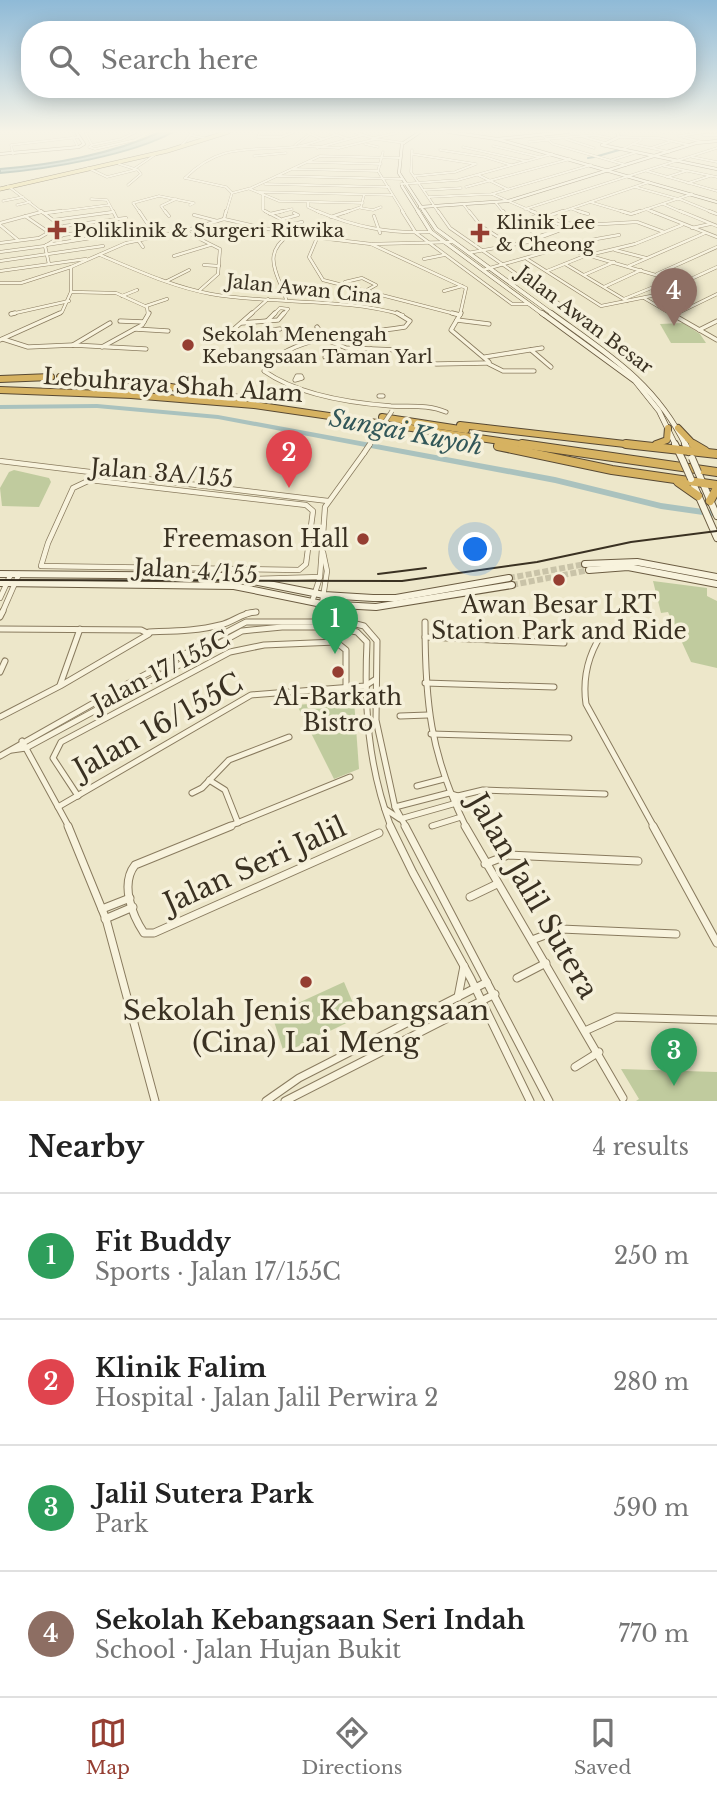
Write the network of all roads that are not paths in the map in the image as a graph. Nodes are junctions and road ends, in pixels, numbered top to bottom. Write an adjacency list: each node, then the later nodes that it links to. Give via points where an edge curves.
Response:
1 (21, 183): 16 (main road)
2 (210, 183): 26 (street)
3 (386, 183): 17 (street)
4 (402, 183): 51 (main road, Jalan Awan Besar)
5 (402, 183): 55 (main road, Jalan Awan Besar)
6 (420, 183): 24 (street)
7 (483, 183): 18 (street)
8 (498, 183): 23 (street)
9 (527, 183): 23 (street)
10 (565, 183): 37 (main road)
11 (607, 183): 58 (street)
12 (646, 183): 19 (street)
13 (655, 183): 29 (main road)
14 (689, 183): 25 (street)
15 (260, 184): 17 (street); 21 (street)
16 (8, 186): 20 (main road); 32 (street)
17 (389, 187): 31 (street)
18 (466, 187)
19 (634, 187): 35 (street); 40 (street)
20 (0, 188)
21 (250, 188): 26 (street); 27 (street)
22 (461, 188): 24 (street)
23 (507, 189): 28 (street)
24 (424, 190): 33 (street)
25 (717, 191)
26 (232, 193): 74 (street)
27 (261, 193): 30 (street); 39 (street, via 278,201); 62 (street, via 262,209)
28 (492, 194): 33 (street); 37 (street)
29 (692, 194): 35 (street); 41 (main road)
30 (364, 195): 31 (street); 42 (street)
31 (393, 195): 96 (street)
32 (24, 197): 36 (street); 38 (street)
33 (429, 197): 52 (street)
34 (177, 199): 47 (street, via 194,203); 68 (street, via 160,206); 105 (street, via 159,196 133,204 151,229)
35 (677, 199): 44 (street); 65 (street)
36 (3, 201)
37 (508, 201): 43 (main road); 58 (street)
38 (31, 202): 45 (street); 61 (street)
39 (308, 202): 42 (street); 71 (street, via 308,207)
40 (589, 202): 56 (street); 59 (street, via 625,214)
41 (717, 202)
42 (363, 203): 54 (street)
43 (496, 203): 48 (main road); 78 (street)
44 (662, 204): 59 (street); 81 (street)
45 (17, 205)
46 (109, 205): 49 (street); 49 (street, via 107,200 90,197); 60 (street)
47 (190, 205)
48 (464, 205): 52 (main road); 114 (street, via 481,226)
49 (97, 206): 61 (street)
50 (381, 207): 54 (street)
51 (422, 207): 52 (main road); 55 (main road); 107 (main road, Jalan Awan Besar, via 436,229)
52 (436, 207): 121 (street, via 450,228)
53 (277, 208): 62 (street)
54 (360, 208): 71 (street)
55 (415, 208): 93 (main road, Jalan Awan Besar)
56 (571, 208): 64 (street); 70 (street)
57 (292, 209): 62 (street)
58 (525, 209): 70 (street)
59 (646, 209): 85 (street)
60 (113, 212): 73 (street); 76 (street)
61 (43, 213): 67 (street); 76 (street)
62 (267, 213): 75 (street)
63 (294, 213): 75 (street, via 299,215)
64 (588, 214)
65 (717, 214)
66 (194, 215): 77 (street)
67 (24, 216): 80 (street); 106 (street, via 47,231 39,238)
68 (169, 216)
69 (374, 216): 95 (street)
70 (541, 216): 78 (street); 84 (street); 88 (street, via 517,222); 101 (street, via 566,226)
71 (330, 217): 95 (street)
72 (126, 218): 73 (street)
73 (117, 219): 86 (street)
74 (224, 219): 77 (street); 92 (street)
75 (282, 219): 83 (street)
76 (53, 220): 86 (street)
77 (218, 221): 91 (street)
78 (510, 221): 88 (street)
79 (302, 222): 83 (street)
80 (0, 224): 106 (street)
81 (712, 224): 87 (street); 89 (street)
82 (130, 225): 98 (street)
83 (288, 225): 92 (street)
84 (575, 225): 94 (street, via 636,222); 101 (street)
85 (682, 225): 89 (street); 94 (street)
86 (64, 226): 98 (street)
87 (717, 226)
88 (520, 227): 101 (street)
89 (691, 228): 97 (street)
90 (142, 230): 115 (street)
91 (184, 231): 105 (street); 113 (street)
92 (279, 232): 99 (street)
93 (431, 232): 96 (street); 104 (main road, Jalan Awan Besar)
94 (664, 232): 120 (street)
95 (380, 233): 96 (street)
96 (416, 233): 112 (street)
97 (705, 233): 102 (street); 130 (street)
98 (63, 234): 115 (street)
99 (290, 234): 103 (street); 167 (street, via 276,244 272,258)
100 (619, 235): 118 (street)
101 (537, 237): 114 (street)
102 (717, 237)
103 (317, 238): 111 (street); 159 (street, via 309,257 319,278)
104 (441, 239): 109 (main road); 110 (main road, Jalan Awan Besar)
105 (138, 240): 117 (street); 125 (street)
106 (19, 241): 108 (street)
107 (453, 242): 110 (street); 123 (main road, Jalan Awan Besar)
108 (0, 243)
109 (437, 243): 110 (street); 112 (street)
110 (446, 243): 143 (main road, Jalan Awan Besar)
111 (371, 244): 112 (street); 155 (street)
112 (430, 244): 126 (street)
113 (211, 245): 128 (street); 138 (street, via 220,249)
114 (510, 245): 121 (street)
115 (46, 246): 122 (street); 124 (street)
116 (103, 246): 124 (street)
117 (143, 247)
118 (561, 247): 127 (street); 132 (street)
119 (717, 247): 148 (street)
120 (614, 249): 127 (street); 130 (street)
121 (481, 250): 123 (street); 139 (street)
122 (0, 252)
123 (467, 253): 143 (main road, Jalan Awan Besar)
124 (46, 254): 133 (street); 135 (street)
125 (100, 255): 131 (street); 151 (street, Jalan Awan Cina)
126 (445, 255): 129 (street); 170 (street, via 512,304)
127 (590, 255): 134 (street); 136 (street)
128 (174, 256)
129 (424, 258)
130 (646, 258): 140 (street)
131 (88, 260): 135 (street); 141 (street)
132 (527, 260): 139 (street); 147 (street)
133 (0, 261)
134 (615, 262): 140 (street); 149 (street)
135 (49, 264): 146 (street)
136 (565, 264): 147 (street); 149 (street)
137 (204, 265): 138 (street)
138 (219, 266): 158 (street, via 218,274)
139 (505, 266): 143 (street); 172 (street)
140 (629, 266): 145 (street)
141 (71, 267): 153 (street, via 22,283); 161 (street)
142 (717, 267): 154 (street)
143 (486, 269): 170 (main road, Jalan Awan Besar); 189 (main road, Jalan Awan Besar)
144 (188, 270): 151 (street)
145 (642, 270): 148 (street); 156 (street)
146 (0, 271)
147 (546, 271): 168 (street, via 597,305)
148 (656, 274): 150 (street)
149 (584, 275): 156 (street)
150 (672, 279): 154 (street); 168 (street)
151 (167, 281): 158 (street, Jalan Awan Cina)
152 (345, 282): 159 (street, via 362,278 376,285)
153 (0, 283)
154 (683, 283): 164 (street)
155 (462, 286): 160 (street); 174 (street, via 467,291)
156 (604, 287): 168 (street)
157 (137, 290): 163 (street)
158 (199, 290): 166 (street, Jalan Awan Cina)
159 (366, 291): 174 (street)
160 (444, 291)
161 (71, 292): 163 (street); 169 (street)
162 (717, 294): 175 (street)
163 (122, 296): 171 (street)
164 (643, 298): 168 (street); 175 (street)
165 (167, 299): 171 (street)
166 (269, 299): 167 (street, Jalan Awan Cina); 182 (street)
167 (286, 299): 192 (street, Jalan Awan Cina, via 387,310 410,321 399,328)
168 (625, 300)
169 (69, 301): 173 (street); 193 (street, via 62,312)
170 (529, 304): 189 (main road, Jalan Awan Besar)
171 (145, 306): 180 (street, via 149,314)
172 (564, 307)
173 (11, 314)
174 (460, 315): 176 (street)
175 (674, 315): 187 (street)
176 (456, 320): 183 (street); 203 (street, via 453,334)
177 (120, 321): 180 (street)
178 (267, 321): 178 (street, via 280,308 288,309 278,320); 182 (street)
179 (717, 321): 187 (street)
180 (145, 322): 185 (street)
181 (110, 323): 195 (street)
182 (242, 323): 191 (street)
183 (489, 324)
184 (317, 327): 192 (street)
185 (134, 329): 188 (street); 196 (street)
186 (280, 330): 191 (street)
187 (699, 330): 194 (street)
188 (168, 331)
189 (571, 331): 219 (main road, Jalan Awan Besar, via 649,396); 220 (main road, Jalan Awan Besar, via 632,372 657,395)
190 (210, 334): 191 (street)
191 (226, 336)
192 (322, 337): 199 (street); 205 (street, Jalan Awan Cina)
193 (2, 340): 195 (street, via 28,347)
194 (717, 340)
195 (73, 345): 196 (street)
196 (102, 347): 198 (street)
197 (542, 348): 201 (street)
198 (146, 349)
199 (350, 349): 200 (street); 202 (street, via 349,358)
200 (371, 349): 206 (street); 207 (street, via 399,349 436,364)
201 (531, 350): 203 (street); 208 (street)
202 (325, 357)
203 (484, 357): 207 (street)
204 (238, 362): 205 (street)
205 (269, 363): 214 (street, via 266,374)
206 (369, 363)
207 (489, 363): 209 (street, via 507,371)
208 (551, 368)
209 (534, 371)
210 (51, 377): 212 (highway, Lebuhraya Shah Alam)
211 (60, 377): 218 (highway, Lebuhraya Shah Alam, via 128,380)
212 (0, 379)
213 (297, 380): 214 (street)
214 (292, 384): 216 (street)
215 (0, 390): 218 (highway, Lebuhraya Shah Alam, via 190,399)
216 (395, 406): 217 (street, via 434,407); 232 (street, bridge)
217 (446, 412)
218 (407, 424): 221 (highway); 226 (highway, Lebuhraya Shah Alam); 227 (highway, via 577,464)
219 (668, 428): 221 (highway, via 667,440 661,444); 222 (main road, Jalan Awan Besar)
220 (678, 428): 223 (main road, Jalan Awan Besar); 224 (highway, via 694,445)
221 (618, 442): 222 (highway)
222 (679, 450): 223 (highway); 228 (main road, Jalan Awan Besar, bridge)
223 (689, 451): 224 (highway); 229 (main road, Jalan Awan Besar, bridge)
224 (714, 454)
225 (0, 461): 232 (street)
226 (717, 469)
227 (673, 479): 228 (highway); 231 (highway)
228 (691, 480): 229 (highway); 231 (main road, Jalan Awan Besar)
229 (702, 482): 230 (highway); 233 (main road, Jalan Awan Besar)
230 (717, 486): 233 (highway)
231 (699, 499): 237 (main road, Jalan Awan Besar)
232 (328, 500): 236 (street)
233 (710, 502): 234 (main road, Jalan Awan Besar)
234 (717, 516)
235 (310, 536): 235 (street, Jalan 3A/155, via 306,564 299,570 40,564 74,488 84,481 306,505 313,511); 236 (street)
236 (323, 537): 238 (street)
237 (717, 538)
238 (323, 551): 242 (street); 247 (street)
239 (0, 574): 240 (main road, Jalan 4/155)
240 (15, 574): 243 (main road, Jalan 4/155); 244 (street)
241 (717, 575): 245 (main road, via 637,562 587,567 628,567)
242 (320, 577): 243 (street); 246 (street)
243 (253, 579): 246 (main road, Jalan 4/155)
244 (8, 583): 248 (street); 249 (main road, Jalan 4/155, via 234,586); 252 (street)
245 (717, 584)
246 (316, 593): 247 (main road, Jalan 4/155); 249 (street)
247 (324, 595): 250 (street); 250 (main road, Jalan 4/155, via 396,598 511,582 395,606)
248 (0, 598)
249 (312, 602): 250 (main road, Jalan 4/155)
250 (322, 604)
251 (256, 612): 257 (street, via 240,612 226,624 200,630)
252 (0, 617)
253 (425, 622): 258 (street, Jalan Jalil Sutera)
254 (606, 628): 305 (street, via 588,660 586,704)
255 (0, 629): 256 (street)
256 (80, 629): 257 (street); 264 (street)
257 (149, 633): 264 (street)
258 (425, 637): 259 (street); 263 (street, Jalan Jalil Sutera)
259 (564, 643)
260 (5, 661): 261 (street)
261 (0, 672)
262 (376, 678): 265 (street); 268 (street); 275 (street, via 377,641 364,626 246,622)
263 (425, 683): 267 (street); 269 (street, Jalan Jalil Sutera)
264 (60, 686): 271 (street)
265 (365, 686): 266 (street, Jalan 16/155C); 268 (street); 275 (street, via 367,642 358,632 340,627 251,628); 288 (street, via 365,722)
266 (346, 687): 284 (street, Jalan 16/155C, via 251,695); 284 (street, Jalan 17/155C, via 346,650 336,642 264,645 225,654 61,742 53,758)
267 (554, 687)
268 (376, 701): 289 (street, via 378,734)
269 (428, 715): 270 (street); 272 (street, Jalan Jalil Sutera)
270 (400, 716)
271 (0, 717)
272 (431, 734): 274 (street); 278 (street, Jalan Jalil Sutera)
273 (289, 737): 279 (street, via 229,760)
274 (569, 738)
275 (24, 745): 276 (street); 287 (street)
276 (0, 756)
277 (350, 777): 291 (street)
278 (444, 779): 280 (street); 282 (street, Jalan Jalil Sutera)
279 (209, 780): 281 (street); 291 (street, via 225,790)
280 (417, 786)
281 (192, 793)
282 (449, 793): 285 (street); 286 (street, Jalan Jalil Sutera); 289 (street)
283 (605, 794): 285 (street, via 483,790)
284 (78, 796): 287 (street, Jalan 16/155C)
285 (458, 796): 286 (street)
286 (453, 804): 289 (street); 290 (street, Jalan Jalil Sutera)
287 (58, 807): 301 (street)
288 (385, 808): 289 (street); 292 (street)
289 (396, 814): 292 (street); 309 (street)
290 (461, 817): 293 (street); 296 (street, Jalan Jalil Sutera)
291 (238, 823): 299 (street, via 135,864 127,874)
292 (392, 826): 307 (street)
293 (432, 826)
294 (379, 833): 300 (street, Jalan Seri Jalil, via 154,933 142,931)
295 (638, 861): 296 (street, via 508,855)
296 (485, 864): 297 (street, Jalan Jalil Sutera)
297 (497, 884): 298 (street); 304 (street, Jalan Jalil Sutera)
298 (470, 897)
299 (130, 898): 300 (street, Jalan Seri Jalil); 301 (street)
300 (133, 907): 302 (street)
301 (102, 909): 302 (street)
302 (106, 919): 322 (street, via 141,1064)
303 (677, 934): 304 (street, via 561,929)
304 (531, 940): 306 (street, Jalan Jalil Sutera)
305 (717, 943)
306 (546, 963): 308 (street); 317 (street, Jalan Jalil Sutera)
307 (464, 966): 310 (street); 312 (street, via 458,997)
308 (517, 978)
309 (488, 982): 310 (street); 311 (street)
310 (475, 989): 312 (street); 313 (street)
311 (495, 994): 313 (street); 326 (street)
312 (451, 1001): 320 (street)
313 (481, 1001): 314 (street); 315 (street)
314 (459, 1013): 315 (street); 324 (street)
315 (488, 1017): 325 (street)
316 (717, 1020): 317 (street, via 616,1017)
317 (587, 1030): 318 (street, Jalan Jalil Sutera)
318 (599, 1052): 319 (street); 321 (street, Jalan Jalil Sutera)
319 (575, 1067)
320 (280, 1090): 323 (street); 324 (street)
321 (623, 1098)
322 (155, 1101)
323 (266, 1101)
324 (284, 1101)
325 (530, 1101)
326 (549, 1101)

